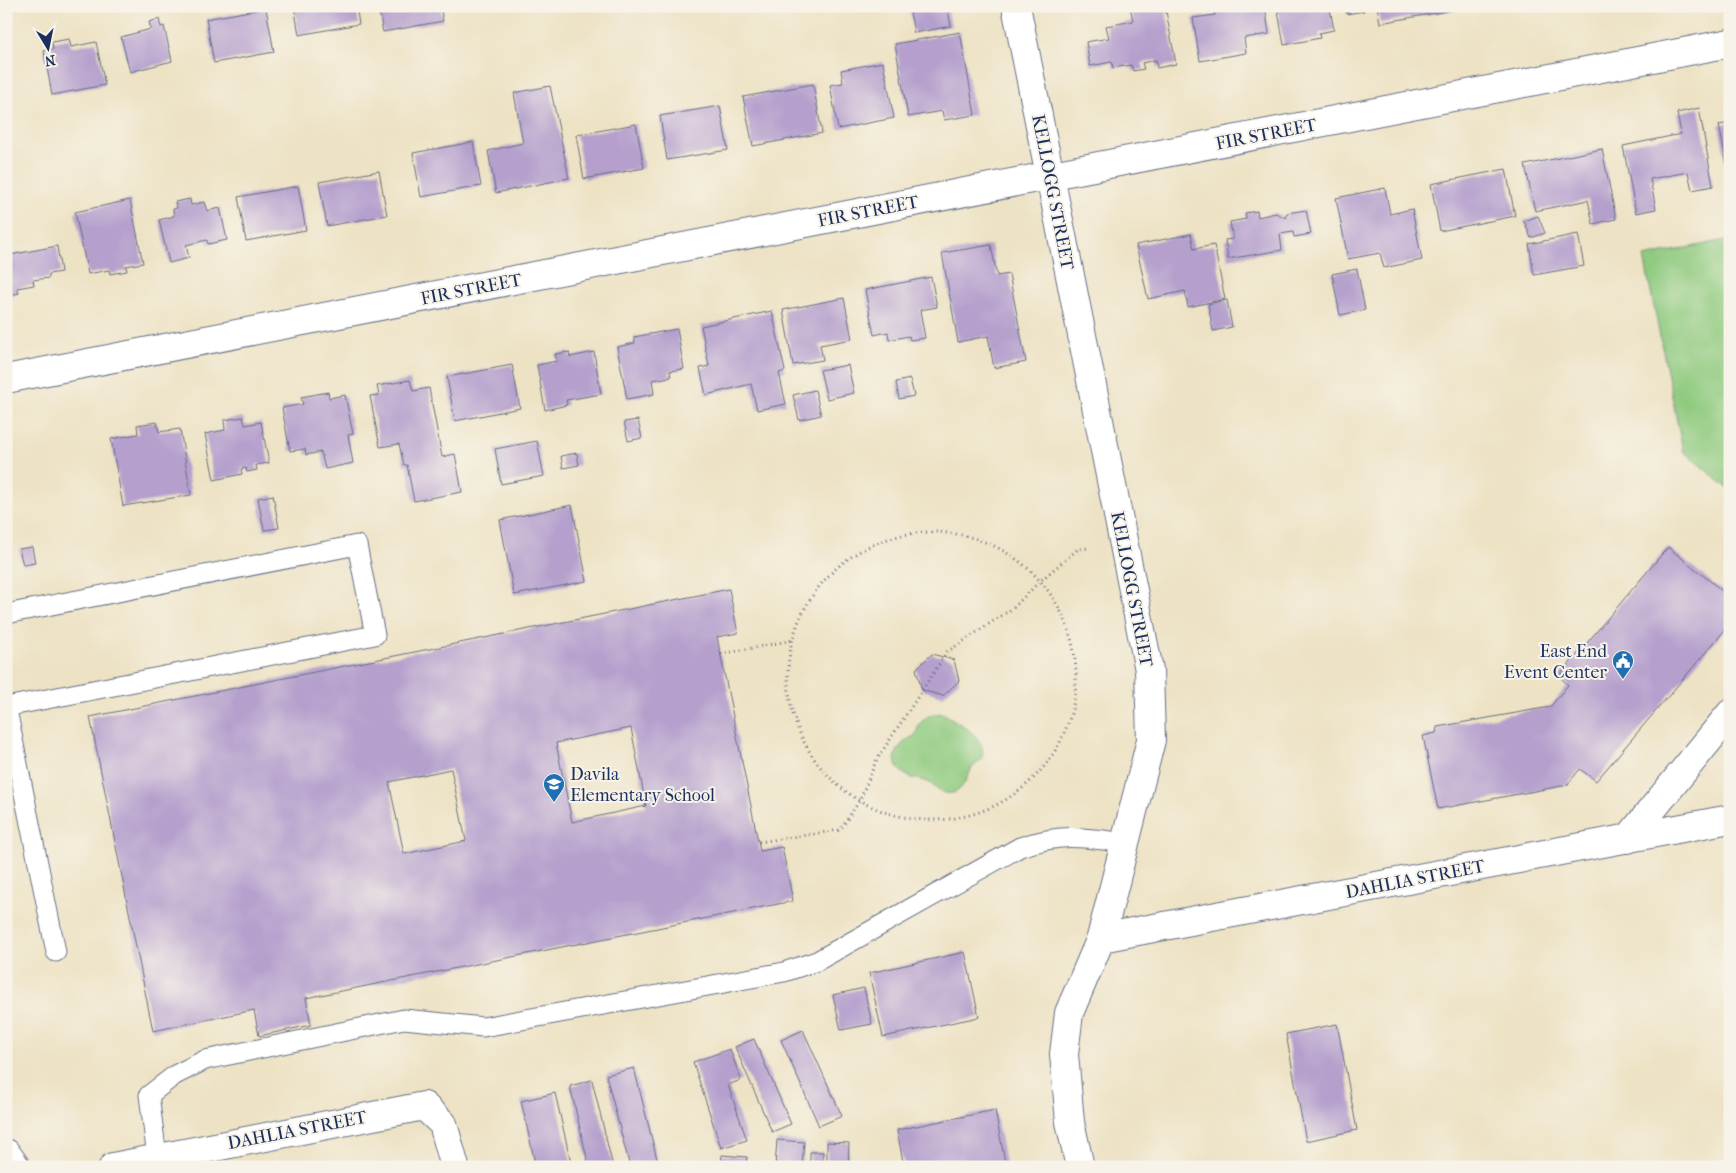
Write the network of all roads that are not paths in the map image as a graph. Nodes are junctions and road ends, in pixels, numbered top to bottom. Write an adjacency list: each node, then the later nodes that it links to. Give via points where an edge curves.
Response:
1 (1016, 6): 3 (street, KELLOGG STREET)
2 (1730, 43): 3 (street, FIR STREET)
3 (1050, 176): 4 (street, FIR STREET); 10 (street, KELLOGG STREET, via 1149,670 1151,740)
4 (6, 379)
5 (6, 614): 6 (lane, via 357,545 375,635)
6 (6, 706): 12 (lane)
7 (1730, 714): 9 (street)
8 (1730, 819): 9 (street, DAHLIA STREET)
9 (1628, 839): 11 (street, DAHLIA STREET)
10 (1125, 843): 11 (street, KELLOGG STREET); 14 (lane, via 1078,836 1046,838 1020,847 817,961 784,972 484,1027 404,1019 204,1060 175,1075 148,1095)
11 (1101, 938): 18 (street, KELLOGG STREET, via 1069,1013 1064,1054 1070,1122)
12 (56, 952)
13 (6, 1153): 15 (street)
14 (157, 1157): 16 (street, DAHLIA STREET); 17 (street, DAHLIA STREET, via 424,1106 443,1124)
15 (16, 1167)
16 (113, 1167)
17 (455, 1167)
18 (1080, 1167)

